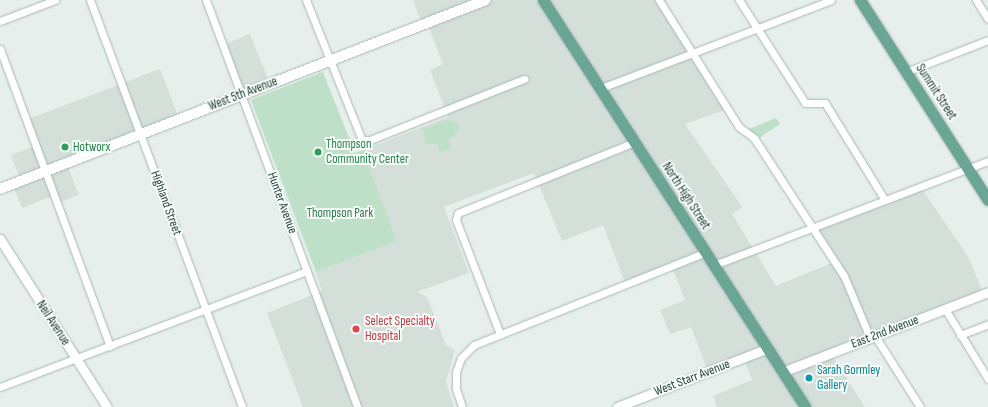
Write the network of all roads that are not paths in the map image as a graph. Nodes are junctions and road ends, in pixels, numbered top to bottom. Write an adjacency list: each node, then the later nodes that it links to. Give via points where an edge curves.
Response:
1 (55, 0): 13 (street)
2 (90, 0): 23 (street, Highland Street)
3 (206, 0): 22 (street, Hunter Avenue)
4 (306, 0): 18 (street)
5 (486, 0): 18 (main road, West 5th Avenue)
6 (544, 0): 21 (main road, North High Street)
7 (658, 0): 17 (street)
8 (739, 0): 14 (street)
9 (830, 0): 14 (street)
10 (860, 0): 19 (main road, Summit Street)
11 (976, 0): 12 (street)
12 (988, 19)
13 (0, 21)
14 (757, 28): 17 (street); 29 (street, via 805,103 825,103)
15 (988, 40): 19 (street)
16 (0, 50): 27 (street)
17 (692, 53): 21 (street); 31 (street, via 739,127 754,138)
18 (329, 61): 20 (street, via 362,140 370,140); 22 (main road, West 5th Avenue)
19 (906, 72): 26 (main road, Summit Street)
20 (524, 79)
21 (601, 88): 24 (main road, North High Street)
22 (241, 95): 23 (main road, West 5th Avenue); 35 (street, Hunter Avenue)
23 (140, 134): 27 (main road, West 5th Avenue); 37 (street, Highland Street)
24 (635, 142): 33 (main road, North High Street); 40 (street, via 456,216)
25 (988, 161): 26 (street)
26 (968, 168): 29 (street); 30 (main road, Summit Street)
27 (45, 171): 28 (main road, West 5th Avenue); 43 (street)
28 (0, 189)
29 (886, 200): 31 (street)
30 (988, 200)
31 (813, 228): 34 (street); 42 (street, via 848,284)
32 (0, 240): 45 (street, Neil Avenue)
33 (706, 252): 34 (main road, North High Street); 40 (street)
34 (714, 265): 44 (main road, North High Street)
35 (307, 271): 37 (street); 51 (street, Hunter Avenue)
36 (988, 292): 38 (street, East 2nd Avenue)
37 (205, 309): 43 (street); 50 (street, Highland Street)
38 (945, 309): 41 (street); 42 (street, East 2nd Avenue)
39 (988, 324): 41 (street)
40 (500, 334): 52 (street, via 474,345 458,364 456,388)
41 (960, 335): 47 (street)
42 (872, 337): 46 (street, East 2nd Avenue); 55 (street)
43 (110, 346): 45 (street)
44 (768, 348): 46 (main road, North High Street); 53 (street, West Starr Avenue)
45 (76, 358): 48 (street); 49 (street, Neil Avenue)
46 (782, 372): 54 (main road, North High Street)
47 (988, 379)
48 (0, 387)
49 (107, 407)
50 (242, 407)
51 (357, 407)
52 (462, 407)
53 (618, 407)
54 (805, 407)
55 (920, 407)

